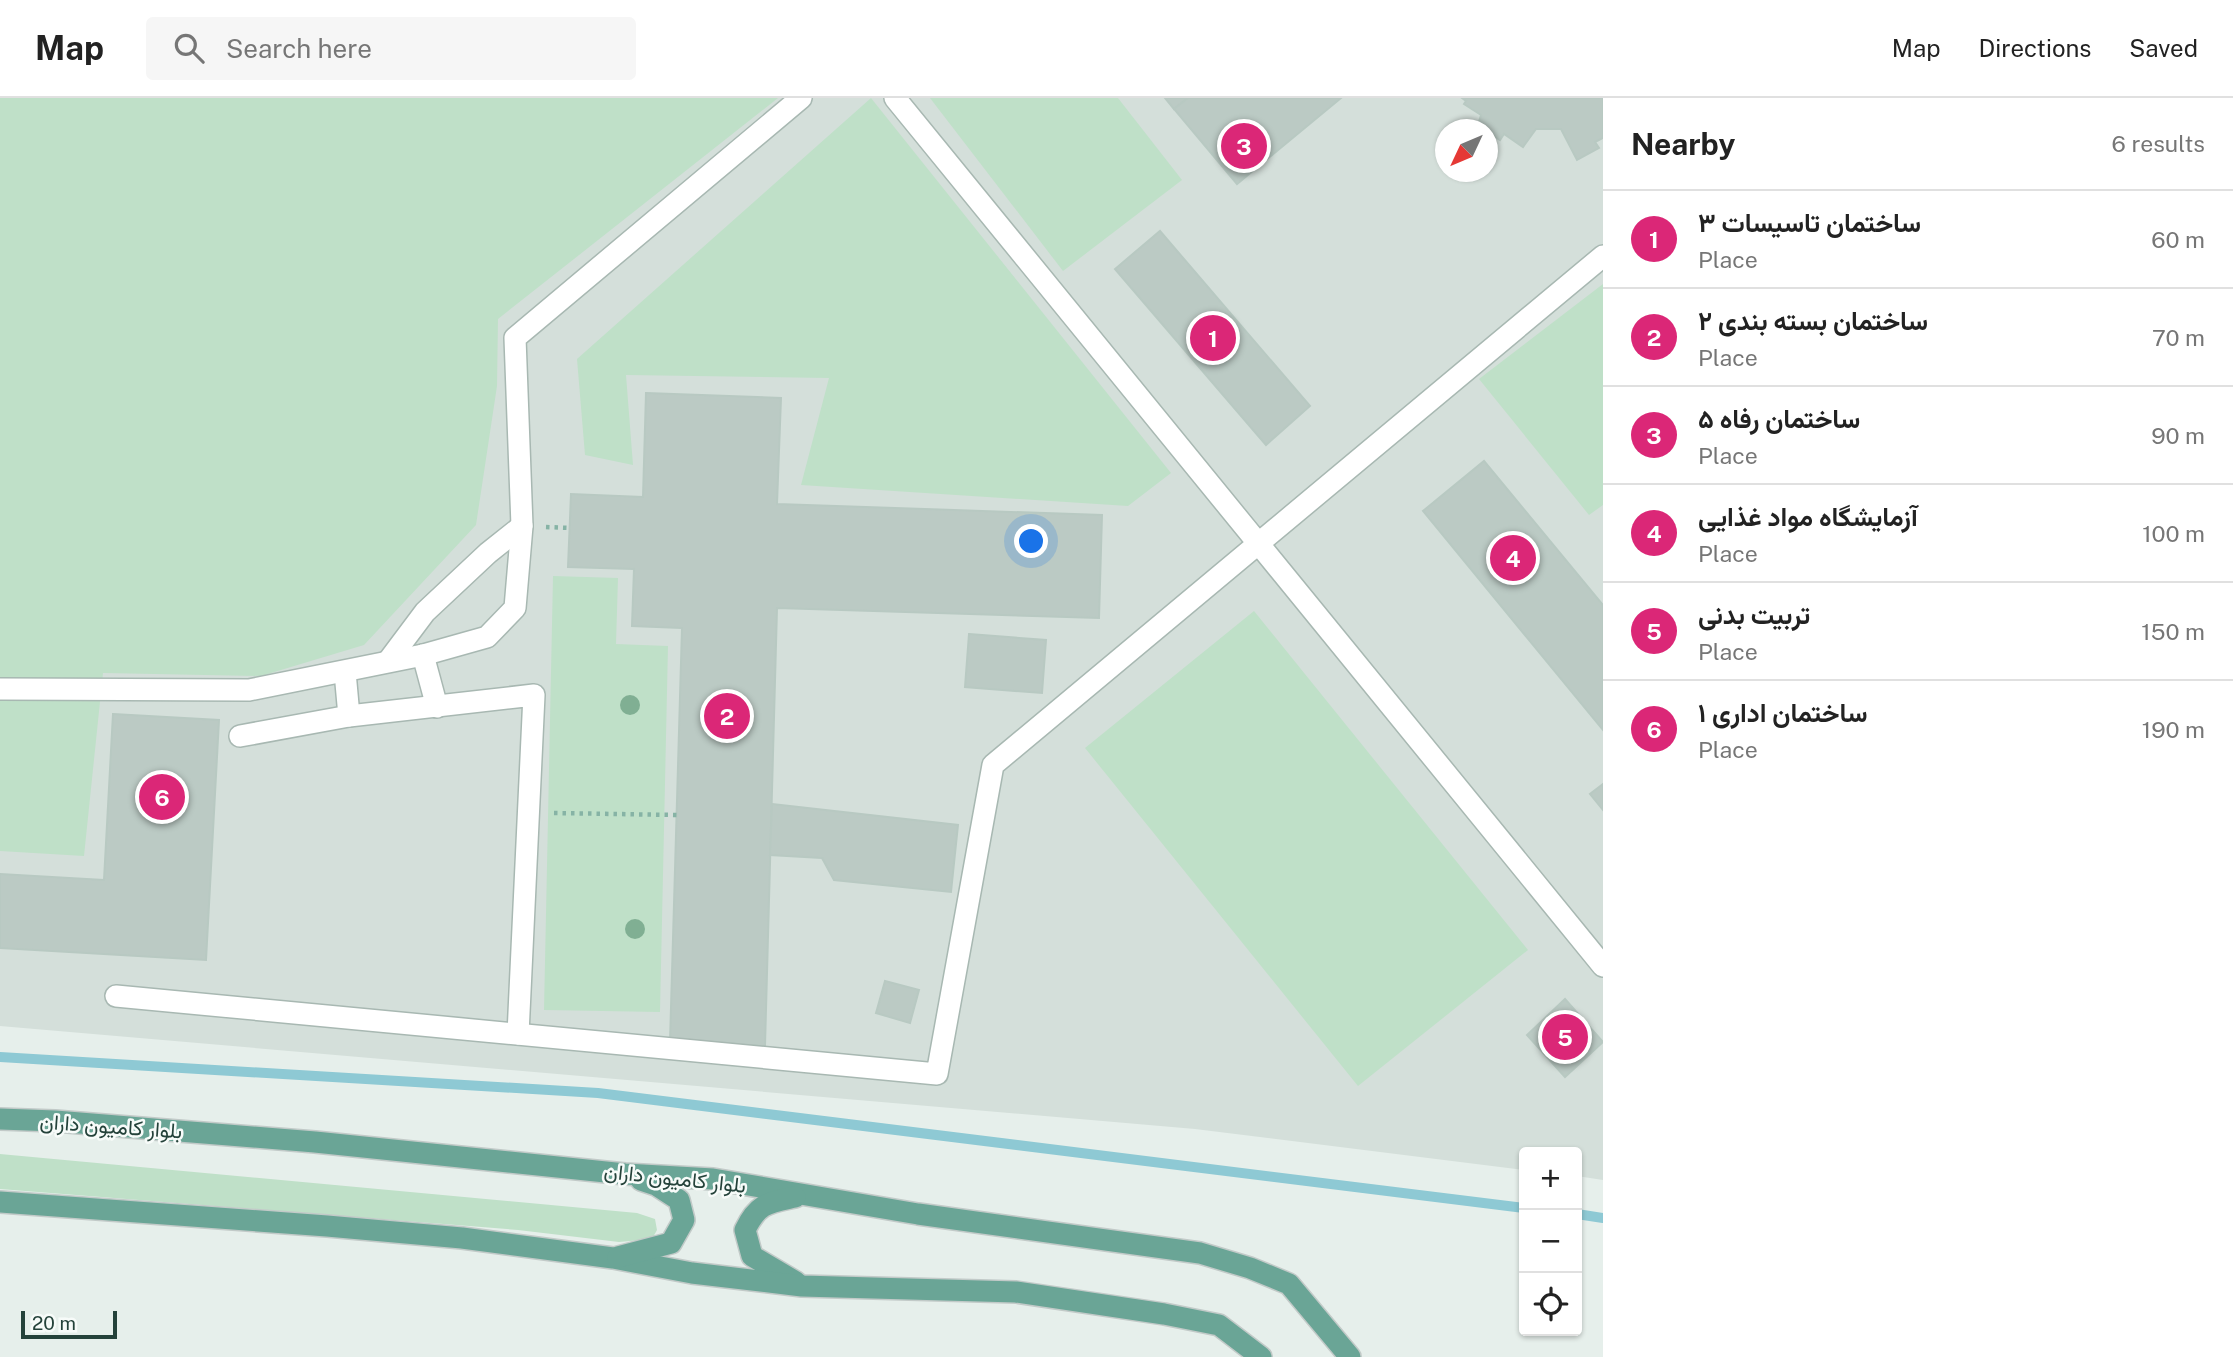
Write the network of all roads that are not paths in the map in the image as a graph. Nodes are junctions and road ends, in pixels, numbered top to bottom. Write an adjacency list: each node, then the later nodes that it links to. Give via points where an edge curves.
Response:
1 (801, 98): 4 (lane, via 515,338)
2 (895, 98): 5 (lane)
3 (1603, 256): 5 (lane)
4 (522, 526): 6 (lane, via 515,607 487,637); 7 (lane, via 425,612)
5 (1258, 542): 13 (lane); 15 (lane, via 993,765 937,1074)
6 (423, 655): 7 (lane); 10 (lane)
7 (389, 660): 8 (lane)
8 (345, 672): 9 (lane, via 249,690); 11 (lane)
9 (0, 689)
10 (437, 707): 11 (lane); 15 (lane, via 534,695)
11 (349, 716): 12 (lane)
12 (240, 736)
13 (1603, 966)
14 (116, 996): 15 (lane)
15 (518, 1034)
16 (0, 1119): 17 (main road, بلوار کامیون داران, via 301,1141)
17 (625, 1174): 18 (main road, بلوار کامیون داران, via 713,1179); 20 (main road, via 656,1185 679,1200 684,1220 671,1243)
18 (804, 1195): 21 (main road, via 769,1203 753,1213 745,1230 752,1256); 23 (main road, بلوار کامیون داران, via 1200,1253 1289,1284)
19 (0, 1202): 20 (main road, via 462,1238)
20 (612, 1258): 21 (main road)
21 (802, 1286): 22 (main road, via 1016,1292 1164,1314 1219,1325)
22 (1261, 1357)
23 (1350, 1357)

